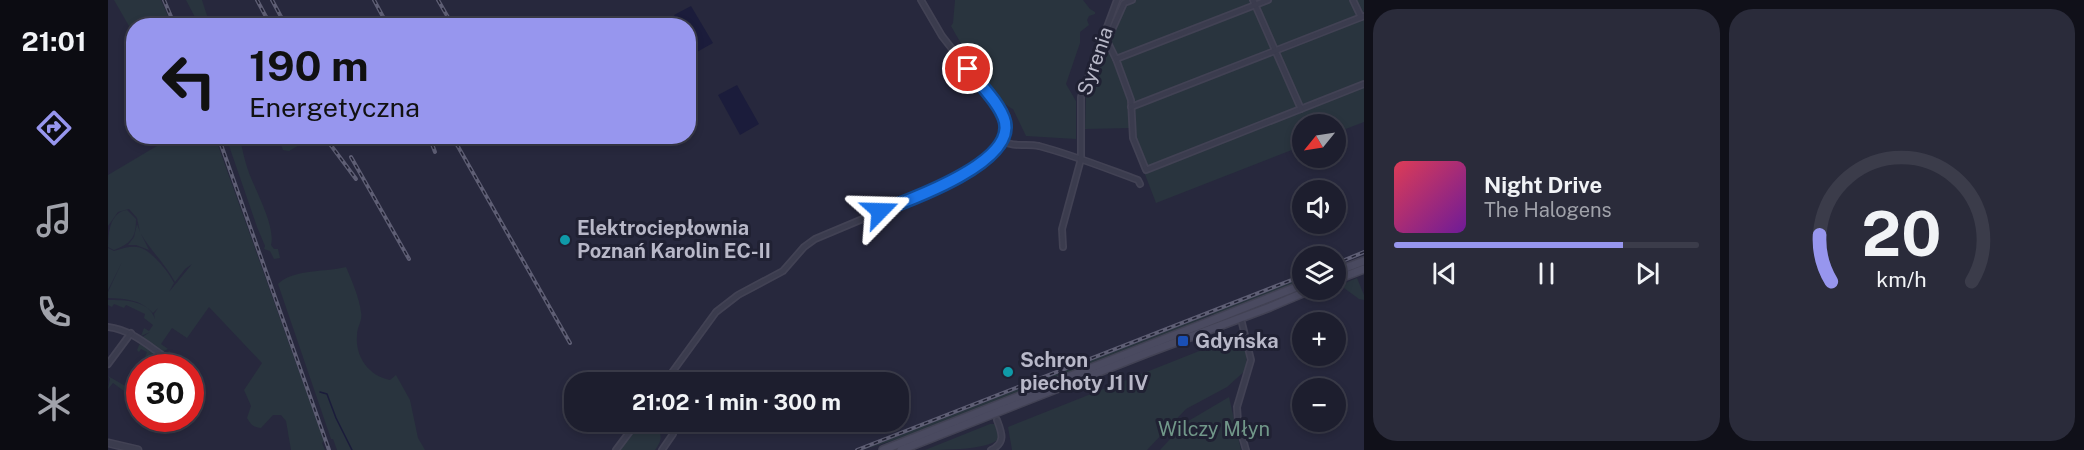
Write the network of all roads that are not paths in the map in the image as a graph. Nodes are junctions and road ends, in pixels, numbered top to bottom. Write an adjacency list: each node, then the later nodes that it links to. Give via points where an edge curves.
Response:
1 (921, 0): 14 (street, via 942,36 1002,113 1006,126)
2 (1117, 0): 8 (street, Syrenia)
3 (1132, 0): 8 (street, via 1124,3)
4 (1268, 0): 6 (street)
5 (1353, 0): 7 (street)
6 (1254, 3): 9 (street); 10 (street)
7 (1363, 16): 9 (street)
8 (1104, 40): 10 (street); 15 (street, Syrenia, via 1081,97)
9 (1275, 51): 12 (street); 13 (street)
10 (1116, 59): 12 (street)
11 (1364, 84): 13 (street)
12 (1131, 107): 13 (street, via 1133,138 1147,170)
13 (1301, 109)
14 (1002, 141): 15 (street, via 1013,146 1038,146); 31 (street, via 995,151 946,184 815,239 783,271 738,295 716,312)
15 (1081, 159): 16 (street); 17 (street, Syrenia, via 1062,229)
16 (1140, 184)
17 (1063, 247)
18 (1364, 261): 19 (main road)
19 (1346, 268)
20 (1364, 268): 21 (main road)
21 (1346, 275)
22 (1292, 289): 24 (main road)
23 (1292, 297): 26 (main road)
24 (1251, 305): 25 (main road); 26 (street)
25 (1230, 314): 26 (street); 41 (main road)
26 (1240, 319): 32 (main road); 44 (street, via 1251,360 1237,407)
27 (108, 327): 28 (street)
28 (131, 333): 29 (street); 30 (street)
29 (161, 354)
30 (108, 364)
31 (672, 372)
32 (1008, 407): 33 (main road); 34 (street)
33 (974, 420): 34 (street); 42 (main road)
34 (997, 420): 43 (street, via 1002,441)
35 (630, 432): 39 (street)
36 (674, 432): 40 (street)
37 (108, 443): 38 (street)
38 (138, 450)
39 (616, 450)
40 (662, 450)
41 (883, 450)
42 (901, 450)
43 (991, 450)
44 (1246, 450)

